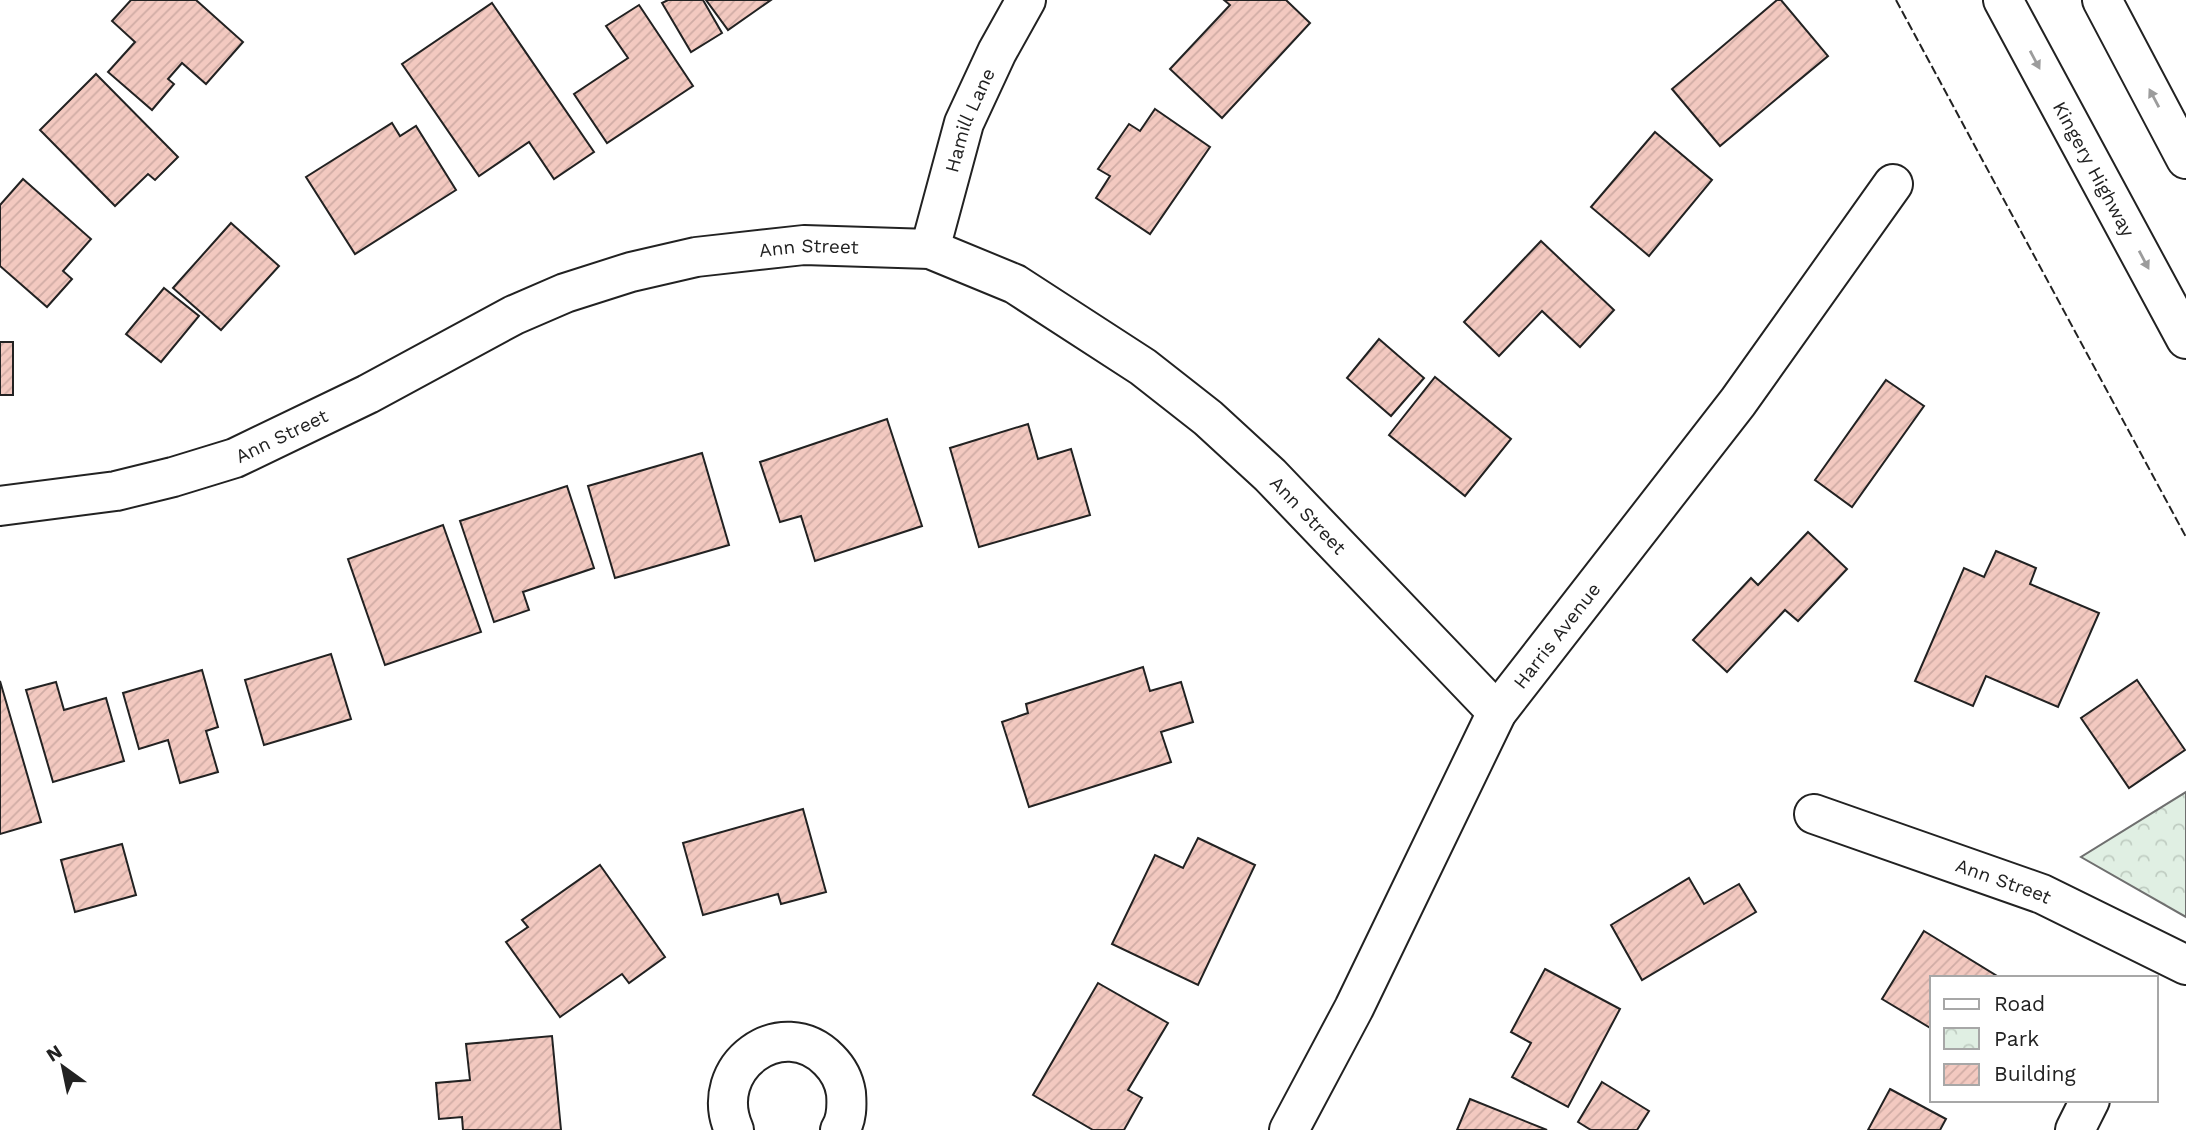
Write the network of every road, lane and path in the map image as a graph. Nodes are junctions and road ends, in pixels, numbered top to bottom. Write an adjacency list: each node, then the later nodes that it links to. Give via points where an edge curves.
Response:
1 (1026, 0): 6 (main road, Hamill Lane, via 964,123)
2 (2003, 0): 7 (main road, Kingery Highway, one-way to 7)
3 (2102, 0): 4 (main road, one-way to 3)
4 (2186, 159)
5 (1893, 184): 9 (main road, Harris Avenue, via 1738,402)
6 (930, 249): 8 (main road, Ann Street, via 804,245 696,257 631,272 514,315 357,400 235,458 116,491); 9 (main road, Ann Street, via 1015,284 1143,367 1208,418 1270,475)
7 (2186, 339)
8 (0, 506)
9 (1497, 712): 15 (main road, Harris Avenue, via 1354,1008)
10 (1814, 814): 11 (main road, Ann Street, via 2042,894)
11 (2170, 966)
12 (2089, 1102): 16 (main road)
13 (734, 1130): 14 (main road, via 727,1108 729,1087 738,1068 752,1054 788,1042 807,1045 837,1068 847,1105)
14 (840, 1130)
15 (1289, 1130)
16 (2075, 1130)

